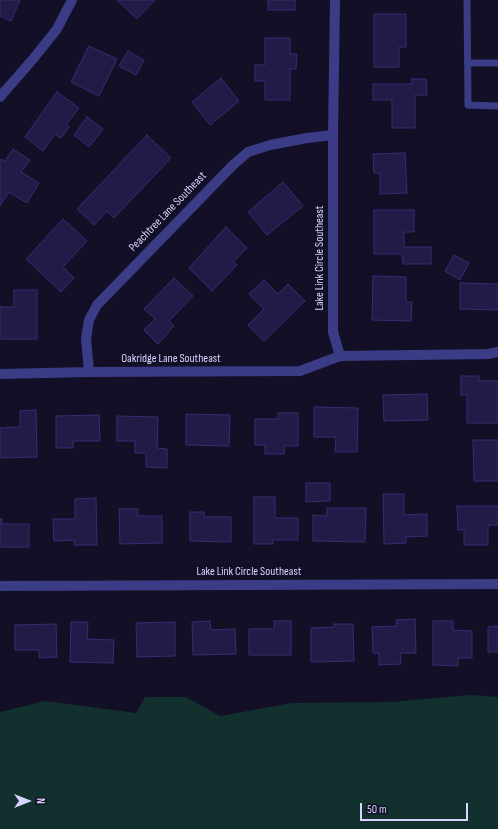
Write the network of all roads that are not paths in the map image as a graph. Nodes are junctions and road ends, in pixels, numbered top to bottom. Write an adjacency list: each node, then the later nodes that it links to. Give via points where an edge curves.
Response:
1 (72, 0): 6 (street, via 56,29)
2 (335, 0): 8 (street, Lake Link Circle Southeast)
3 (467, 0): 4 (lane)
4 (468, 63): 5 (lane); 7 (lane, via 468,105)
5 (498, 63)
6 (0, 97)
7 (498, 106)
8 (333, 135): 10 (street, Lake Link Circle Southeast, via 333,332); 11 (street, Peachtree Lane Southeast, via 270,145 248,152 232,166 97,305 89,320 86,339)
9 (498, 352): 10 (street)
10 (340, 356): 11 (street, Oakridge Lane Southeast, via 300,371)
11 (89, 372): 12 (street, Oakridge Lane Southeast)
12 (0, 374)
13 (498, 584): 14 (street, Lake Link Circle Southeast)
14 (0, 586)

